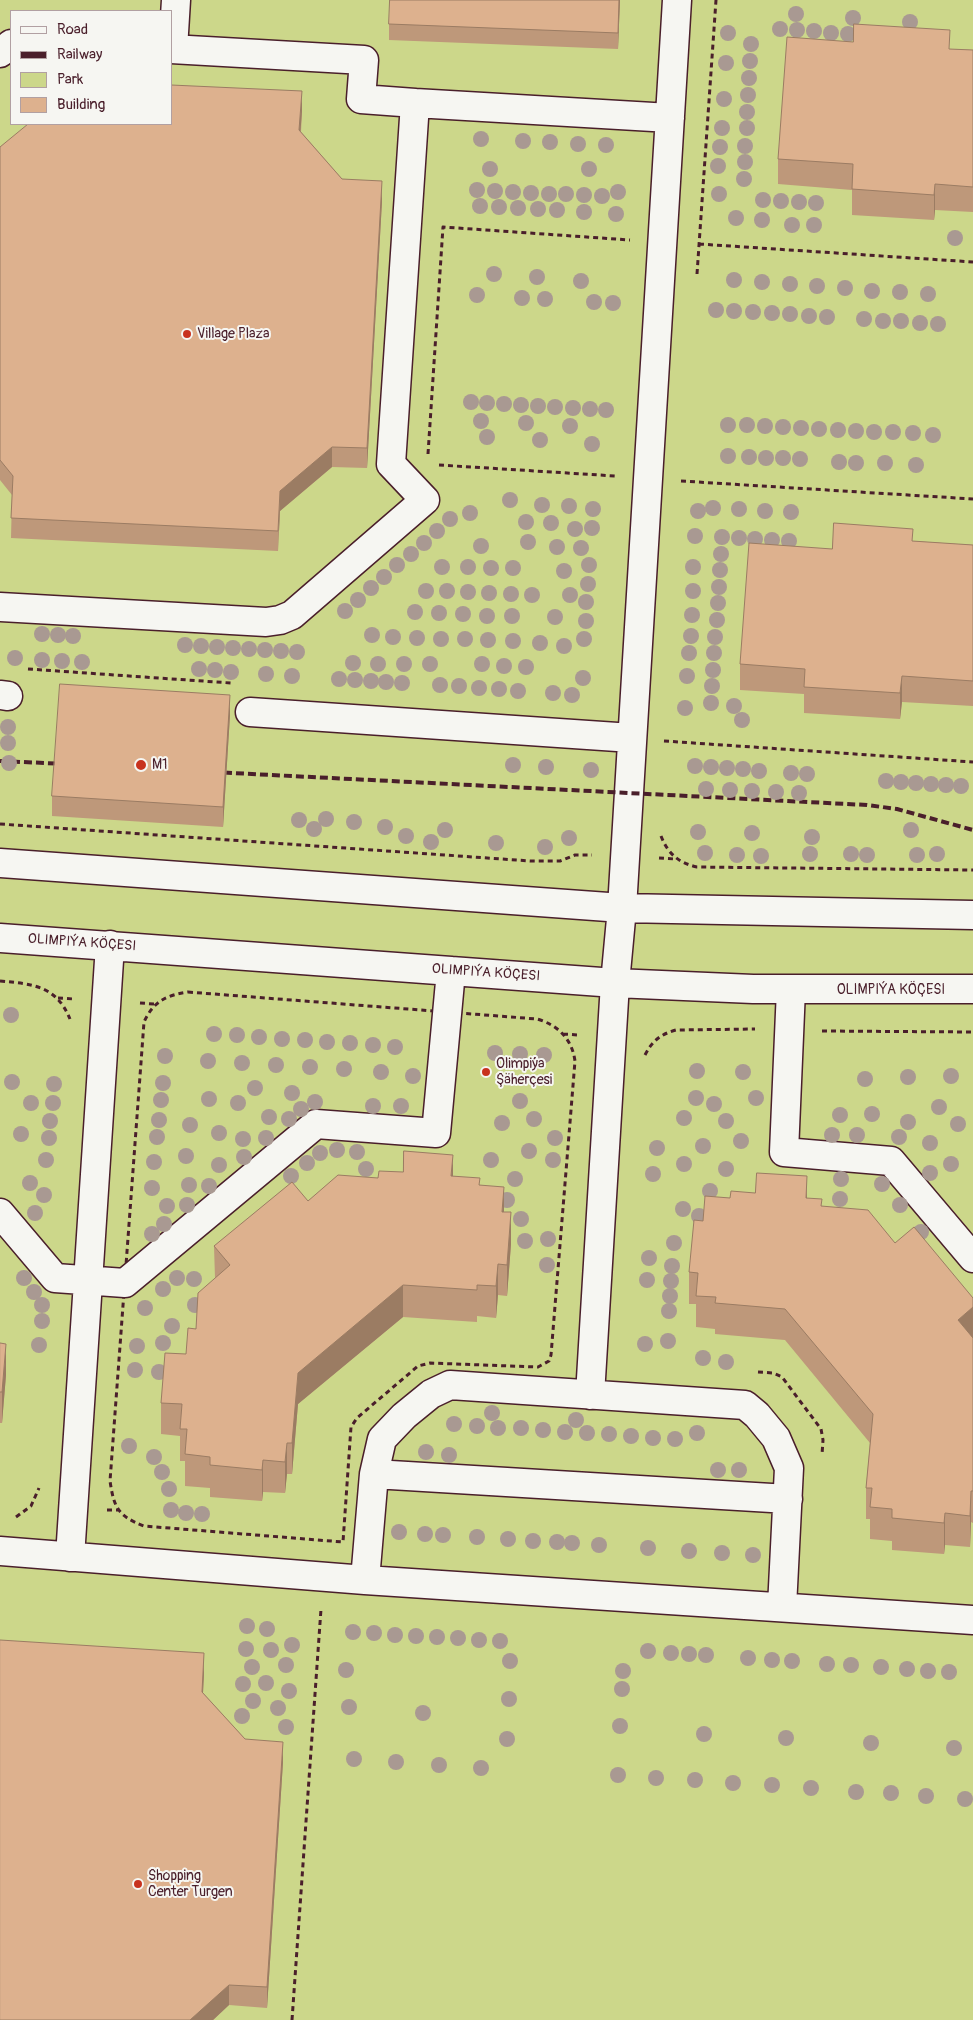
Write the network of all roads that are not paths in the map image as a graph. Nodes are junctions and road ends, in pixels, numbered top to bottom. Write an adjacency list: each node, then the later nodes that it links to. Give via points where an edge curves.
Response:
1 (176, 0): 4 (street)
2 (676, 0): 7 (street)
3 (10, 45): 5 (street)
4 (172, 49): 6 (street, via 364,60 361,100)
5 (0, 54)
6 (415, 103): 7 (street); 8 (street, via 391,464 424,500 292,615 280,620 266,622)
7 (670, 118): 10 (street)
8 (0, 607)
9 (250, 712): 10 (street)
10 (632, 738): 12 (street)
11 (0, 863): 12 (street)
12 (622, 908): 13 (street); 17 (street)
13 (973, 915)
14 (0, 938): 15 (street, OLIMPIÝA KÖÇESI)
15 (110, 945): 16 (street, OLIMPIÝA KÖÇESI); 22 (street)
16 (451, 971): 17 (street, OLIMPIÝA KÖÇESI); 22 (street, via 436,1133 316,1124 125,1284)
17 (615, 983): 18 (street, OLIMPIÝA KÖÇESI); 23 (street)
18 (791, 989): 19 (street, OLIMPIÝA KÖÇESI); 21 (street, via 784,1152 891,1161)
19 (973, 989)
20 (0, 1213): 22 (street, via 55,1278)
21 (973, 1258)
22 (88, 1281): 27 (street)
23 (590, 1395): 24 (street, via 450,1385 431,1394 382,1439); 25 (street, via 745,1405 776,1438 789,1468)
24 (374, 1474): 25 (street); 28 (street)
25 (788, 1499): 29 (street)
26 (0, 1552): 27 (street)
27 (70, 1557): 28 (street)
28 (365, 1580): 29 (street)
29 (782, 1608): 30 (street)
30 (973, 1620)

